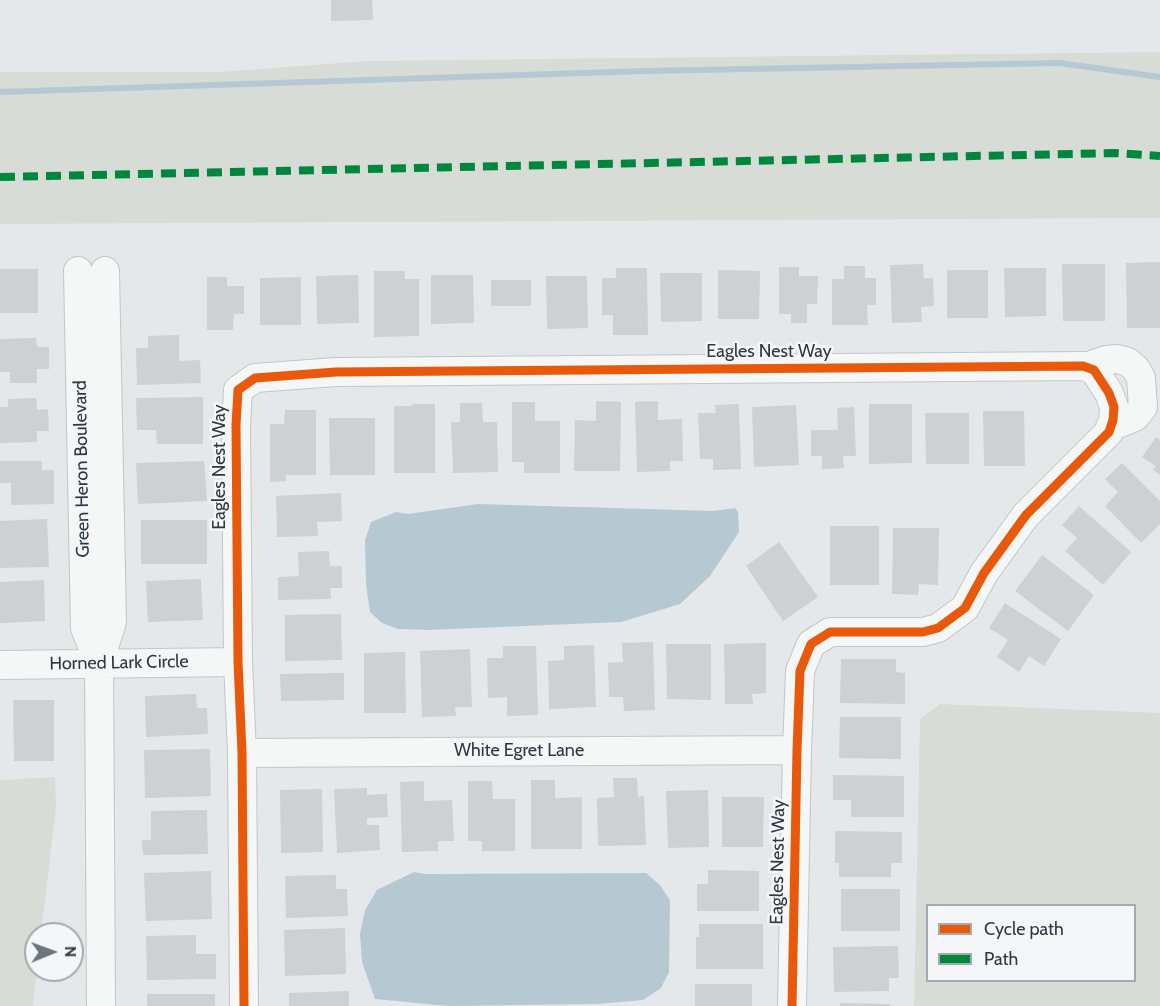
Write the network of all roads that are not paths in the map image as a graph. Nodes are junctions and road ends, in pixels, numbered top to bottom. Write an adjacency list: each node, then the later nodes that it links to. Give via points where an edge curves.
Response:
1 (91, 271): 3 (street, Green Heron Boulevard, via 85,628)
2 (237, 662): 3 (street, Horned Lark Circle); 5 (street, Eagles Nest Way, via 238,390 255,378 336,372 1086,367 1094,370 1114,406 1110,427 1101,441 1026,515 984,573 965,608 938,628 923,632 830,632 811,644 800,671); 6 (street, Eagles Nest Way)
3 (99, 663): 4 (street, Horned Lark Circle); 7 (street, Green Heron Boulevard)
4 (0, 664)
5 (797, 750): 6 (street, White Egret Lane); 9 (street, Eagles Nest Way)
6 (242, 753): 8 (street, Eagles Nest Way)
7 (101, 1006)
8 (244, 1006)
9 (792, 1006)

